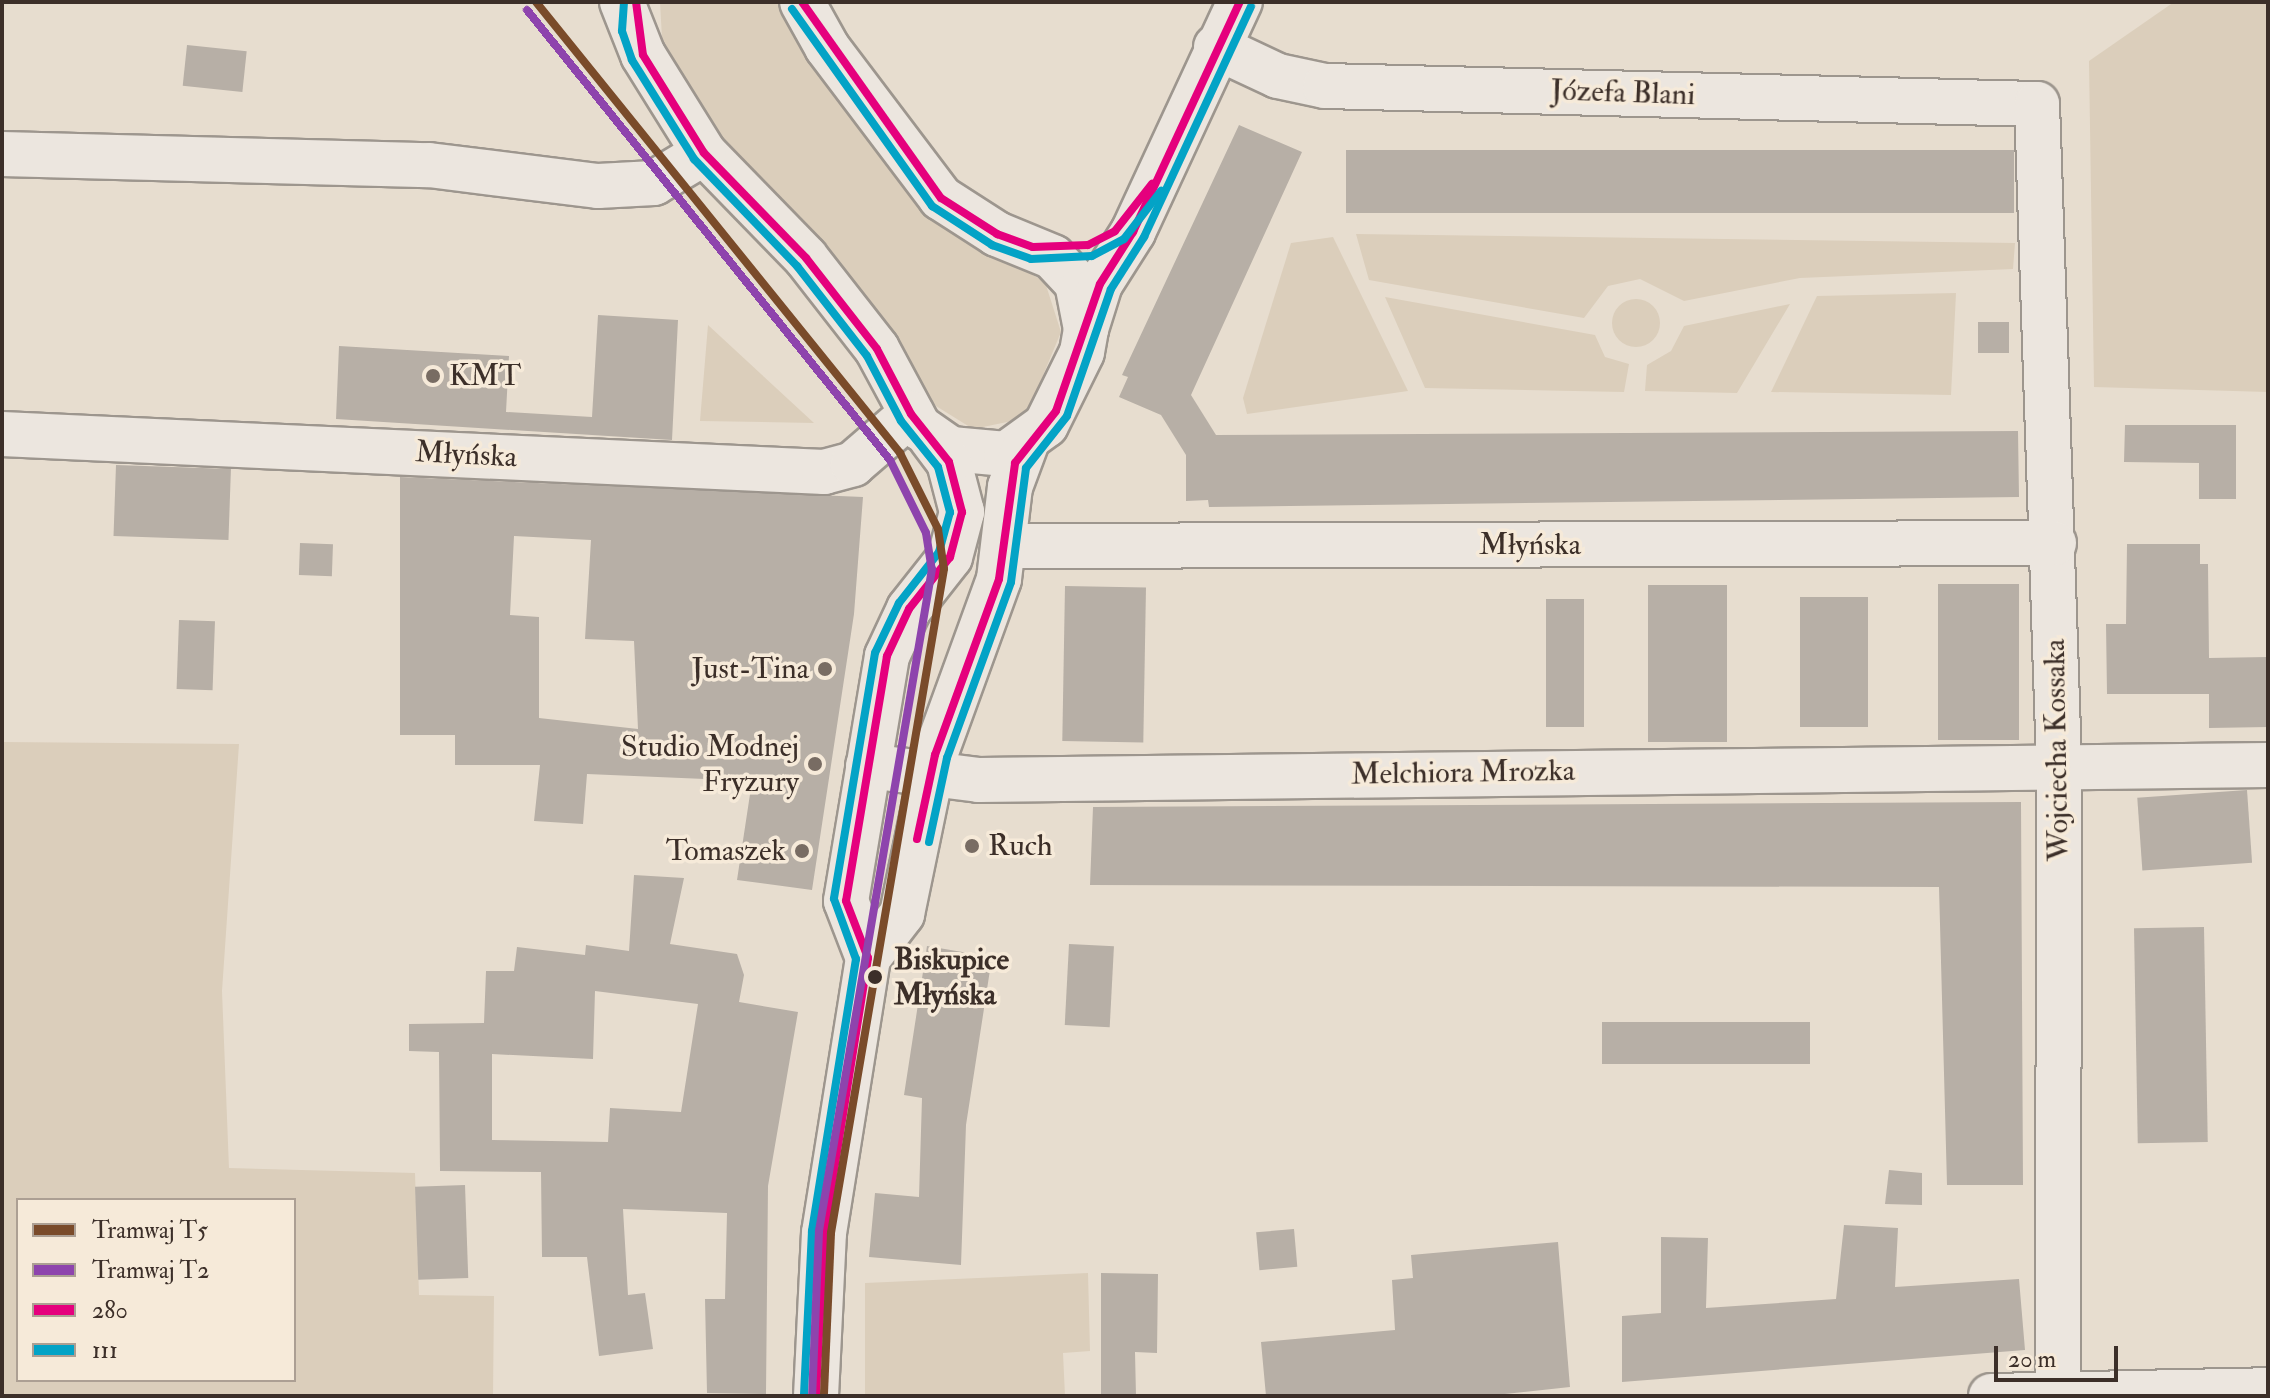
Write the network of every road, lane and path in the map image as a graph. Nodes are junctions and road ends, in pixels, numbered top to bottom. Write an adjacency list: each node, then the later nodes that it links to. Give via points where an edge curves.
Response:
1 (802, 2): 9 (street, via 827,47 941,198 967,218)
2 (1240, 2): 4 (street)
3 (631, 11): 6 (street)
4 (1216, 47): 5 (street, Józefa Blani, via 1290,80 1325,86); 8 (street)
5 (2037, 104): 14 (street, Wojciecha Kossaka)
6 (704, 153): 7 (street, via 654,183 613,186 429,165); 11 (street, via 806,258 877,349)
7 (2, 154)
8 (1145, 201): 9 (street, via 1088,245); 10 (street)
9 (1033, 247): 10 (street, via 1069,269)
10 (1086, 329): 13 (street, via 1056,411)
11 (921, 426): 12 (street, Młyńska, via 853,464 824,472); 13 (street, via 987,456); 18 (street, via 958,485 958,537 896,631)
12 (2, 434)
13 (1026, 444): 15 (street, via 1010,487)
14 (2054, 543): 15 (street, Młyńska); 16 (street, Wojciecha Kossaka)
15 (1006, 546): 19 (street)
16 (2059, 764): 17 (street, Melchiora Mrozka); 19 (street, Melchiora Mrozka); 22 (street, Wojciecha Kossaka)
17 (2268, 765)
18 (868, 766): 19 (street, Melchiora Mrozka); 20 (street, via 846,901)
19 (930, 776): 20 (street, via 902,914)
20 (868, 958): 23 (street, via 824,1233)
21 (2268, 1390): 22 (street)
22 (2058, 1393): 24 (street)
23 (816, 1396)
24 (1991, 1396)

